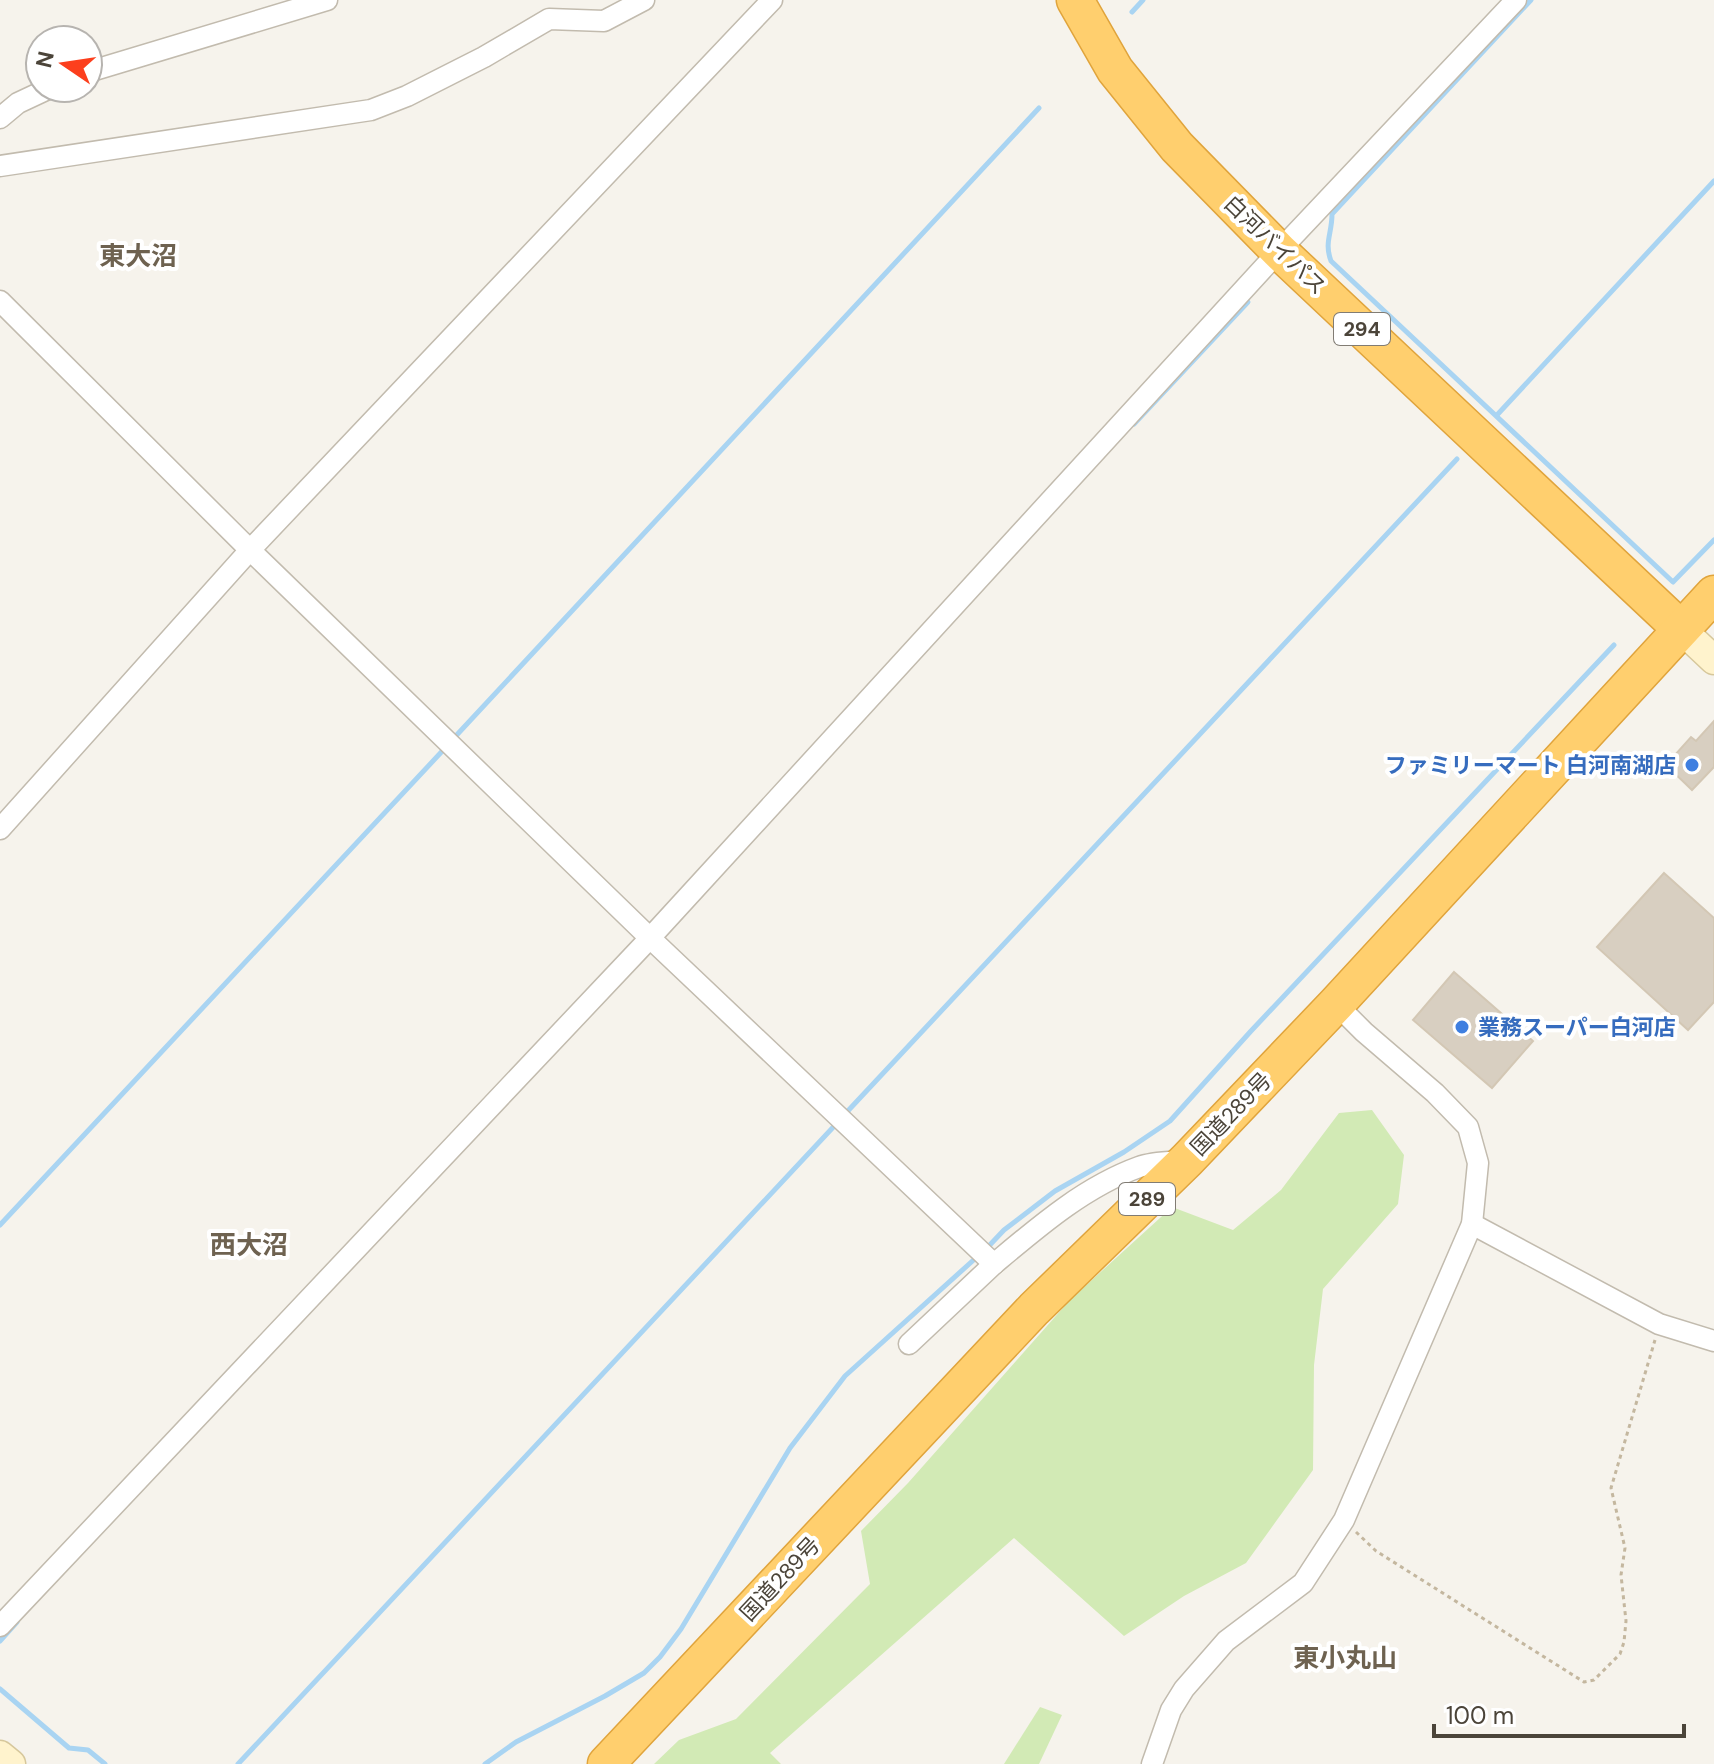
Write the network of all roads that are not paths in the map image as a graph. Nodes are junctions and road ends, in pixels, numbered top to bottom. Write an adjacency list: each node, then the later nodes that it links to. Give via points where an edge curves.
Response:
1 (327, 0): 6 (street)
2 (644, 0): 9 (street, via 604,21 549,19 484,57 371,110)
3 (772, 0): 12 (street)
4 (1516, 0): 10 (street)
5 (1081, 2): 10 (highway, 白河バイパス / 294, via 1115,70 1177,147)
6 (104, 67)
7 (24, 100): 8 (street)
8 (0, 118)
9 (0, 166)
10 (1279, 251): 14 (highway, 白河バイパス / 294); 17 (street)
11 (0, 301): 12 (street)
12 (250, 550): 16 (street); 17 (street)
13 (1714, 594): 14 (highway, 国道289号 / 289)
14 (1681, 629): 15 (street); 18 (highway, 国道289号 / 289)
15 (1714, 660)
16 (0, 829)
17 (650, 938): 21 (street); 24 (street)
18 (1336, 1004): 19 (highway, 国道289号 / 289); 20 (street, via 1468,1127 1478,1163)
19 (1187, 1160): 21 (street, via 1141,1166 1102,1185 1056,1212); 27 (highway, 国道289号 / 289, via 1034,1309)
20 (1472, 1224): 22 (street, via 1659,1324); 28 (street, via 1344,1520 1303,1583 1226,1641 1184,1689)
21 (994, 1264): 23 (street)
22 (1714, 1341)
23 (909, 1344)
24 (0, 1626)
25 (0, 1755): 26 (street)
26 (11, 1764)
27 (606, 1764)
28 (1152, 1764)

